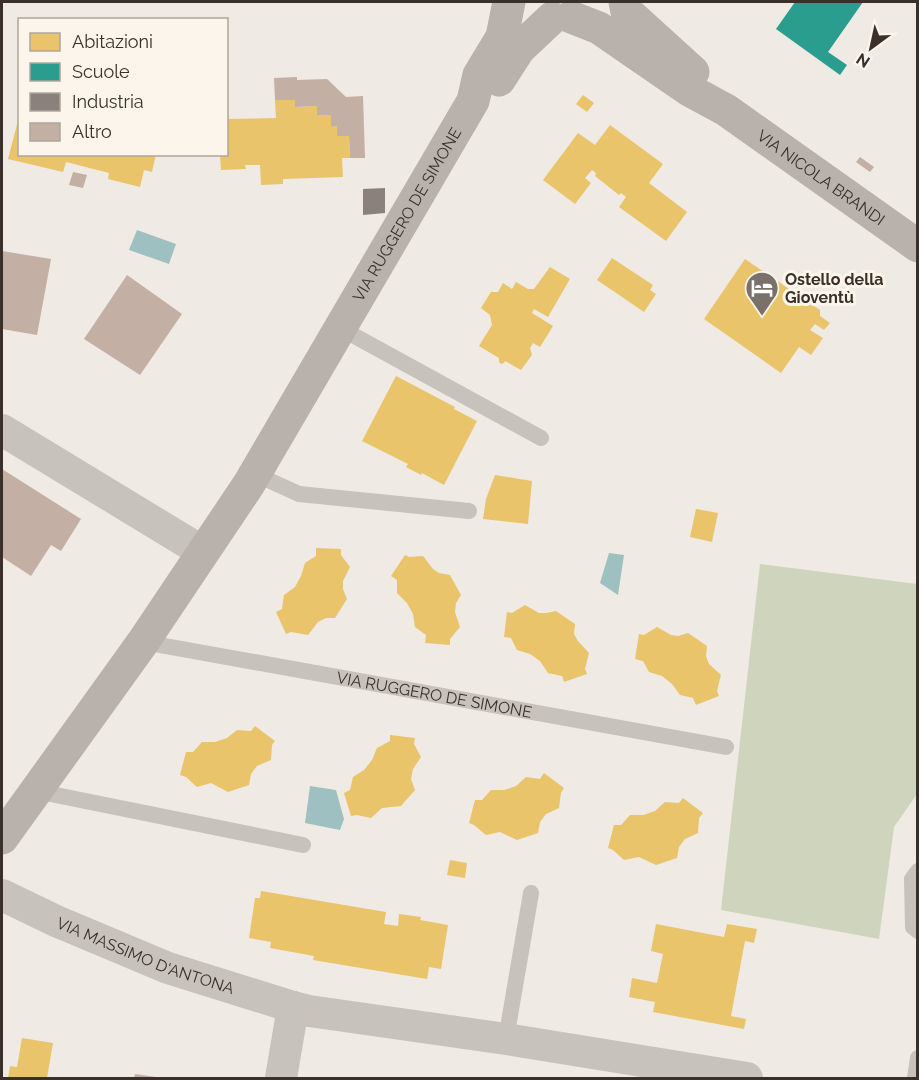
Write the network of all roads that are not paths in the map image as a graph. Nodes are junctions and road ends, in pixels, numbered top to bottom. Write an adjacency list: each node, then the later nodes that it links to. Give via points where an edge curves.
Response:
1 (509, 2): 5 (street, VIA RUGGERO DE SIMONE, via 502,37 479,75)
2 (518, 2): 4 (street, VIA NICOLA BRANDI, via 529,11)
3 (625, 2): 6 (street, VIA NICOLA BRANDI, via 627,12 699,77)
4 (573, 12): 5 (street, VIA RUGGERO DE SIMONE, via 519,48 497,84); 6 (street, VIA NICOLA BRANDI, via 689,90)
5 (472, 101): 8 (street, VIA RUGGERO DE SIMONE)
6 (726, 110): 7 (street, VIA NICOLA BRANDI)
7 (918, 246)
8 (340, 328): 10 (lane); 11 (street, VIA RUGGERO DE SIMONE)
9 (2, 430): 13 (street)
10 (541, 438)
11 (255, 474): 12 (lane, via 298,495); 13 (street, VIA RUGGERO DE SIMONE)
12 (469, 511)
13 (203, 552): 14 (street, VIA RUGGERO DE SIMONE)
14 (142, 642): 15 (lane, VIA RUGGERO DE SIMONE); 16 (street, VIA RUGGERO DE SIMONE)
15 (726, 747)
16 (36, 791): 17 (street, VIA RUGGERO DE SIMONE); 18 (lane)
17 (2, 838)
18 (303, 844)
19 (918, 871): 22 (lane, via 912,879 913,927)
20 (531, 893): 24 (lane)
21 (2, 895): 23 (street, VIA MASSIMO D'ANTONA, via 168,968)
22 (918, 931)
23 (293, 1007): 24 (street, VIA MASSIMO D'ANTONA); 27 (street)
24 (506, 1039): 26 (street, VIA MASSIMO D'ANTONA)
25 (918, 1058): 29 (lane)
26 (593, 1067): 28 (street, VIA MASSIMO D'ANTONA)
27 (281, 1078)
28 (747, 1078)
29 (915, 1078)

